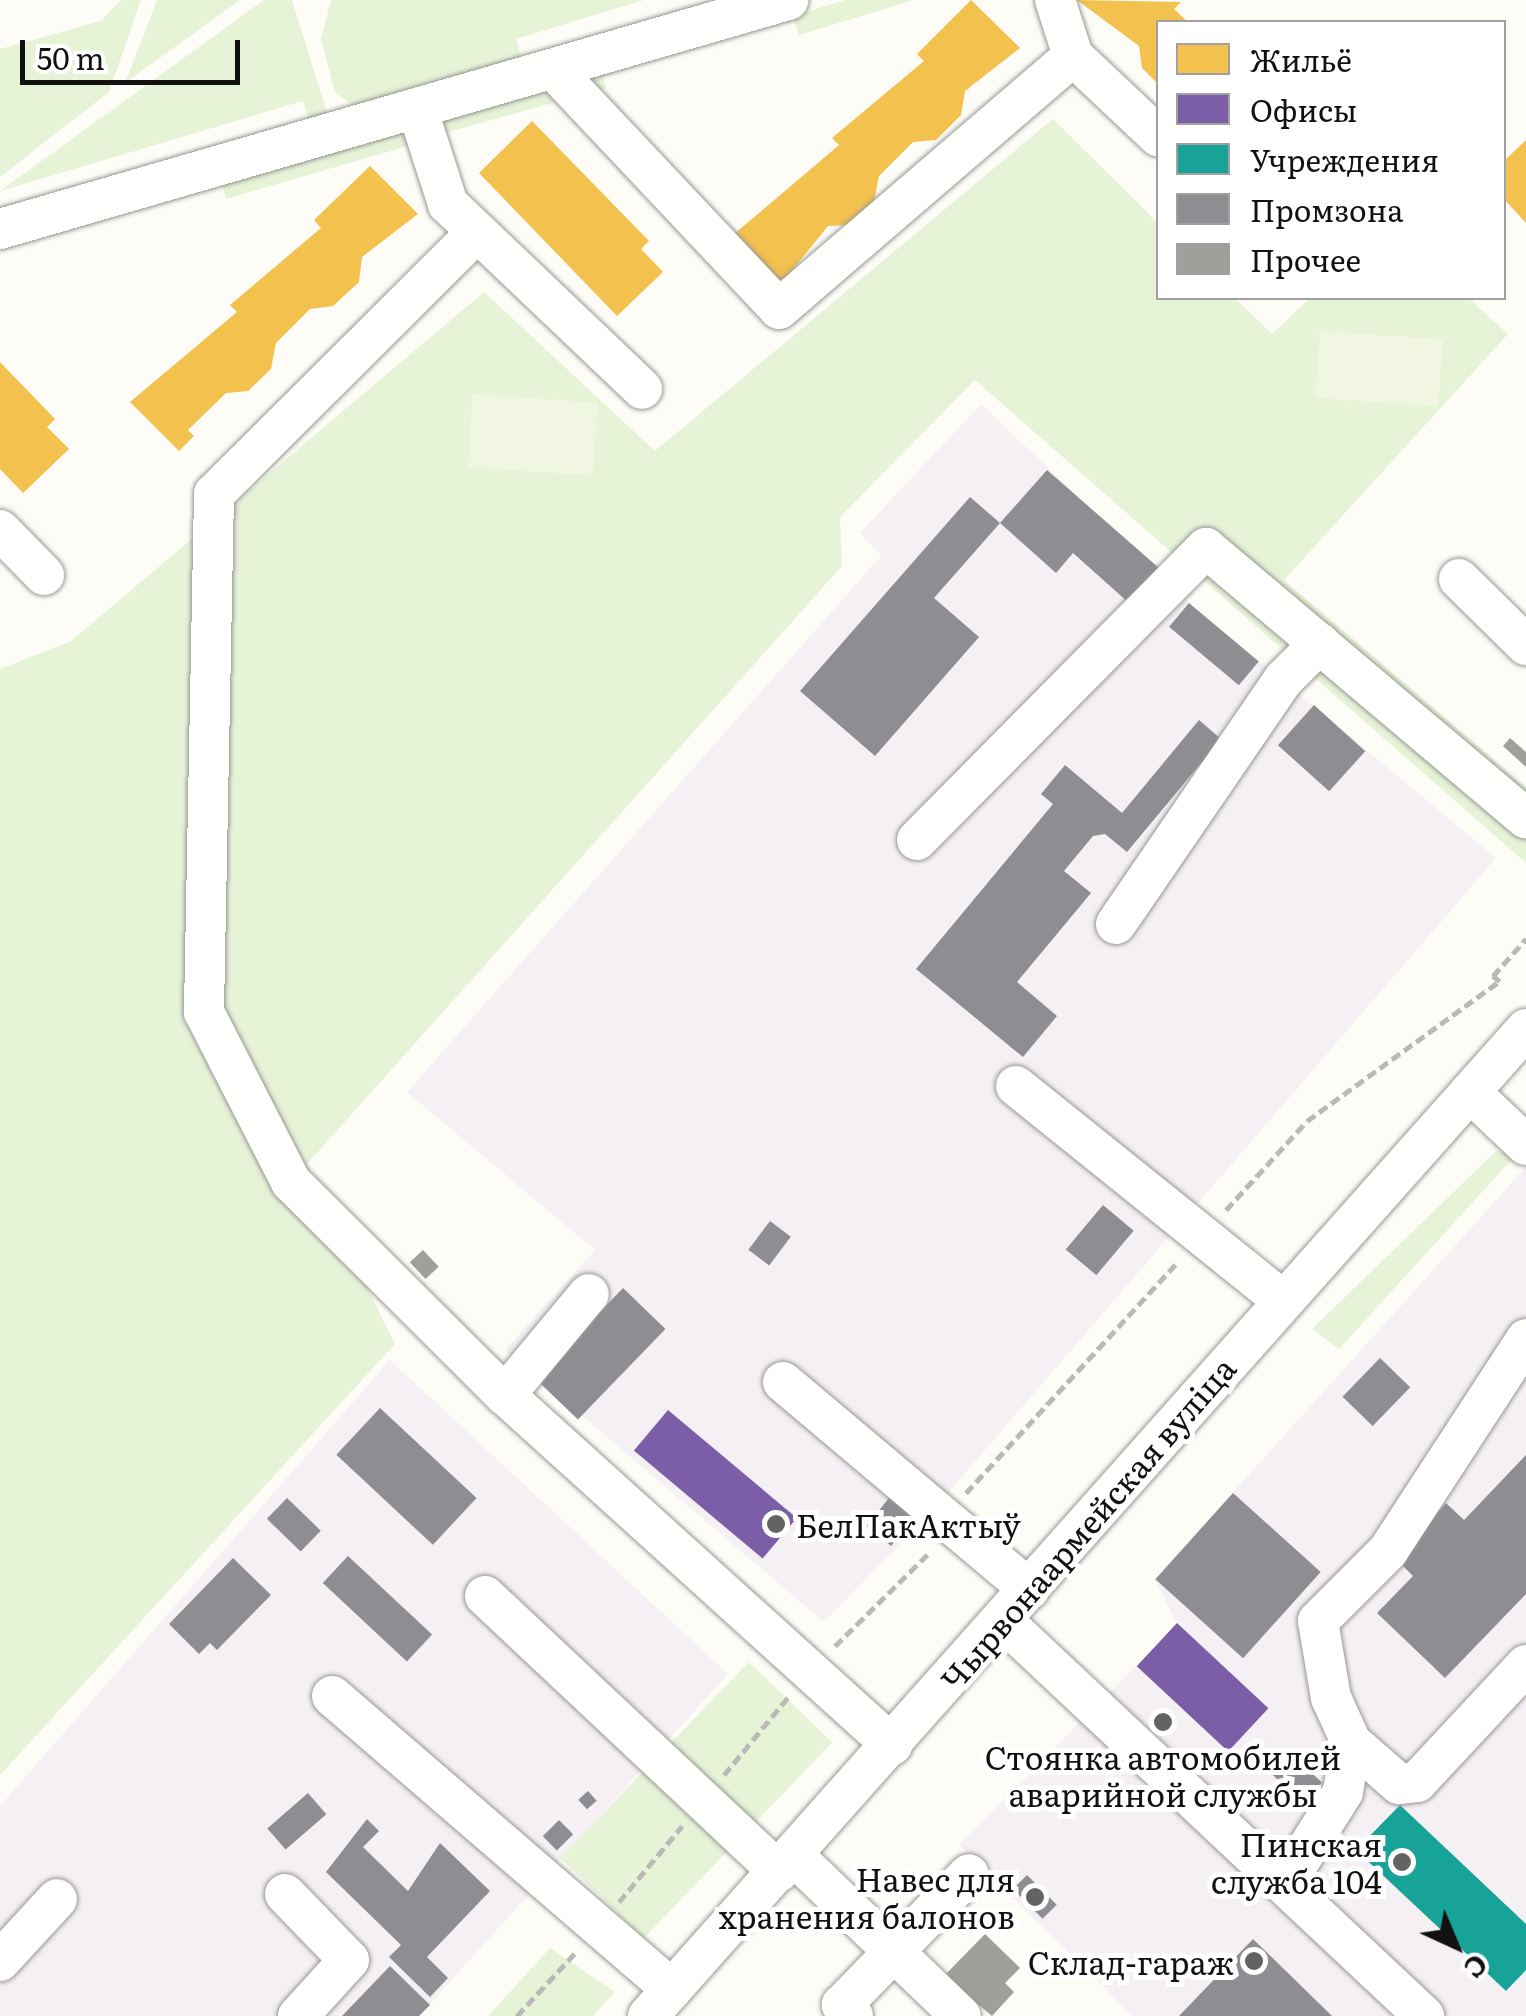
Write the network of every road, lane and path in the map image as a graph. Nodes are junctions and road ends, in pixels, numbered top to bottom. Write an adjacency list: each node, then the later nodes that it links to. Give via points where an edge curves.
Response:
1 (788, 0): 4 (street)
2 (1055, 0): 3 (street)
3 (1073, 56): 4 (street, via 780,308); 6 (street)
4 (554, 70): 5 (street)
5 (417, 108): 7 (street); 8 (street, via 448,204)
6 (1156, 134)
7 (0, 229)
8 (477, 232): 9 (street); 28 (street, via 214,494 204,1012 292,1182)
9 (642, 388)
10 (0, 530): 11 (street)
11 (44, 576)
12 (1459, 579): 14 (street)
13 (1320, 643): 15 (street); 16 (street, via 1206,548); 17 (street, via 1283,680)
14 (1526, 645)
15 (1526, 818)
16 (917, 840)
17 (1116, 924)
18 (1526, 939): 23 (path, via 1492,976 1500,981 1307,1122)
19 (1526, 1030): 21 (street, Чырвонаармейская вуліца)
20 (1016, 1086): 23 (street)
21 (1470, 1092): 22 (street); 25 (street, Чырвонаармейская вуліца)
22 (1526, 1145)
23 (1202, 1236): 25 (street); 29 (path, via 962,1498)
24 (589, 1294): 28 (street)
25 (1283, 1301): 30 (street, Чырвонаармейская вуліца)
26 (1526, 1339): 36 (street, via 1388,1551 1318,1621 1331,1698)
27 (782, 1382): 29 (street)
28 (505, 1395): 34 (street)
29 (955, 1527): 30 (street); 34 (path)
30 (1029, 1589): 32 (street, Чырвонаармейская вуліца)
31 (484, 1596): 38 (street)
32 (1002, 1620): 37 (street, Чырвонаармейская вуліца); 41 (street)
33 (1526, 1665): 36 (street, via 1417,1782 1399,1784)
34 (809, 1672): 37 (street); 38 (path)
35 (332, 1696): 44 (street)
36 (1351, 1742): 41 (street, via 1343,1792)
37 (892, 1745): 39 (street, Чырвонаармейская вуліца)
38 (704, 1800): 39 (street); 44 (path)
39 (787, 1864): 45 (street); 47 (street, Чырвонаармейская вуліца)
40 (969, 1874): 45 (street)
41 (1285, 1884): 52 (street)
42 (285, 1894): 48 (street, via 349,1960)
43 (57, 1899): 46 (street)
44 (600, 1925): 47 (street); 49 (path)
45 (894, 1952): 50 (street, via 842,2005); 51 (street)
46 (0, 1961)
47 (660, 2003)
48 (298, 2016)
49 (517, 2016)
50 (854, 2016)
51 (961, 2016)
52 (1424, 2016)

